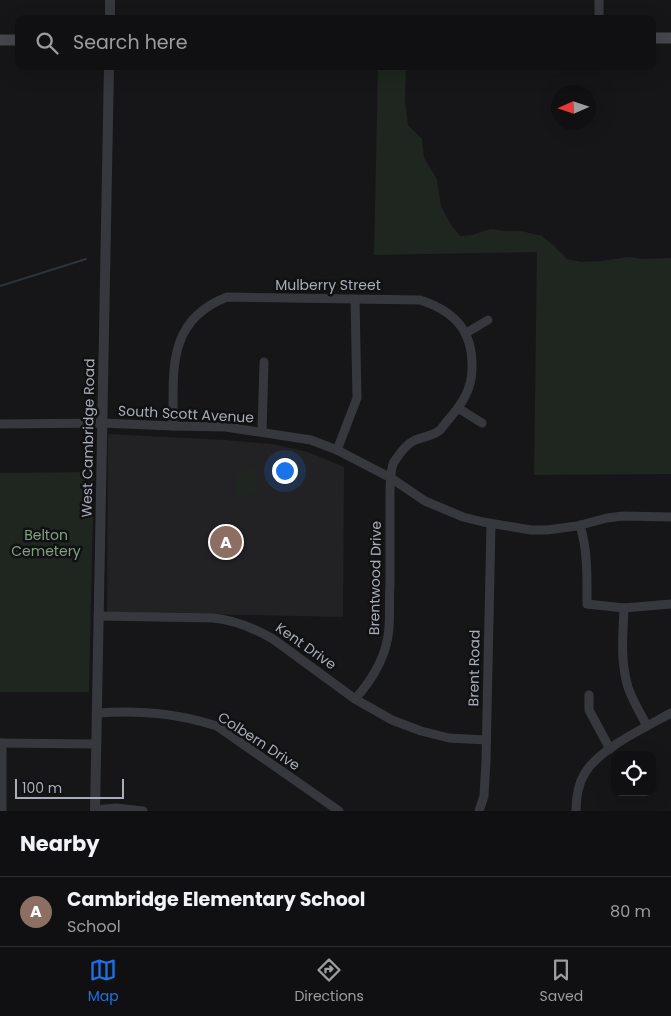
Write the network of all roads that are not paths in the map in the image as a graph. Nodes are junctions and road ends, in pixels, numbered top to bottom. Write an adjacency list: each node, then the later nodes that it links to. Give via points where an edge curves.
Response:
1 (110, 0): 3 (street)
2 (599, 0): 4 (street)
3 (110, 15)
4 (599, 15)
5 (656, 38): 6 (main road)
6 (671, 38)
7 (0, 40): 8 (main road)
8 (15, 40)
9 (109, 70): 15 (street, West Cambridge Road)
10 (356, 299): 12 (street, Mulberry Street, via 420,300 445,311); 18 (street, Mulberry Street, via 227,298 207,306 192,321 177,347); 20 (street, via 357,398)
11 (488, 320): 12 (street)
12 (466, 333): 14 (street, Brentwood Drive, via 472,369 469,390)
13 (264, 362): 19 (street)
14 (458, 408): 16 (street); 21 (street, Brentwood Drive, via 439,431 412,441 406,447 393,463)
15 (102, 422): 17 (street, South Scott Avenue); 18 (street, South Scott Avenue); 27 (street, West Cambridge Road)
16 (482, 423)
17 (0, 424)
18 (173, 426): 19 (street, South Scott Avenue, via 226,427)
19 (262, 432): 20 (street, South Scott Avenue, via 311,440)
20 (337, 450): 21 (street, South Scott Avenue)
21 (391, 478): 23 (street, via 430,503); 29 (street, Brentwood Drive, via 387,643 377,669)
22 (671, 517): 24 (street, via 623,516)
23 (491, 524): 24 (street, via 531,530); 33 (street, Brent Road)
24 (580, 525): 26 (street, via 588,565 587,604)
25 (671, 604): 26 (street)
26 (624, 608): 32 (street, via 622,648 628,688)
27 (98, 616): 29 (street, Kent Drive, via 213,618 245,625 273,639); 30 (street, West Cambridge Road)
28 (589, 695): 36 (street, via 589,710)
29 (355, 699): 33 (street, Kent Drive, via 392,720 421,731 449,738)
30 (97, 713): 35 (street, West Cambridge Road); 40 (street, Colbern Drive, via 150,712 216,726)
31 (671, 713): 32 (street)
32 (647, 726): 36 (street)
33 (486, 740): 41 (street, Brent Road, via 484,796)
34 (1, 743): 35 (street); 38 (street)
35 (96, 744): 37 (street, West Cambridge Road)
36 (610, 748): 42 (street, via 585,773)
37 (95, 810): 39 (street)
38 (2, 811)
39 (143, 811)
40 (339, 811)
41 (479, 811)
42 (576, 811)

